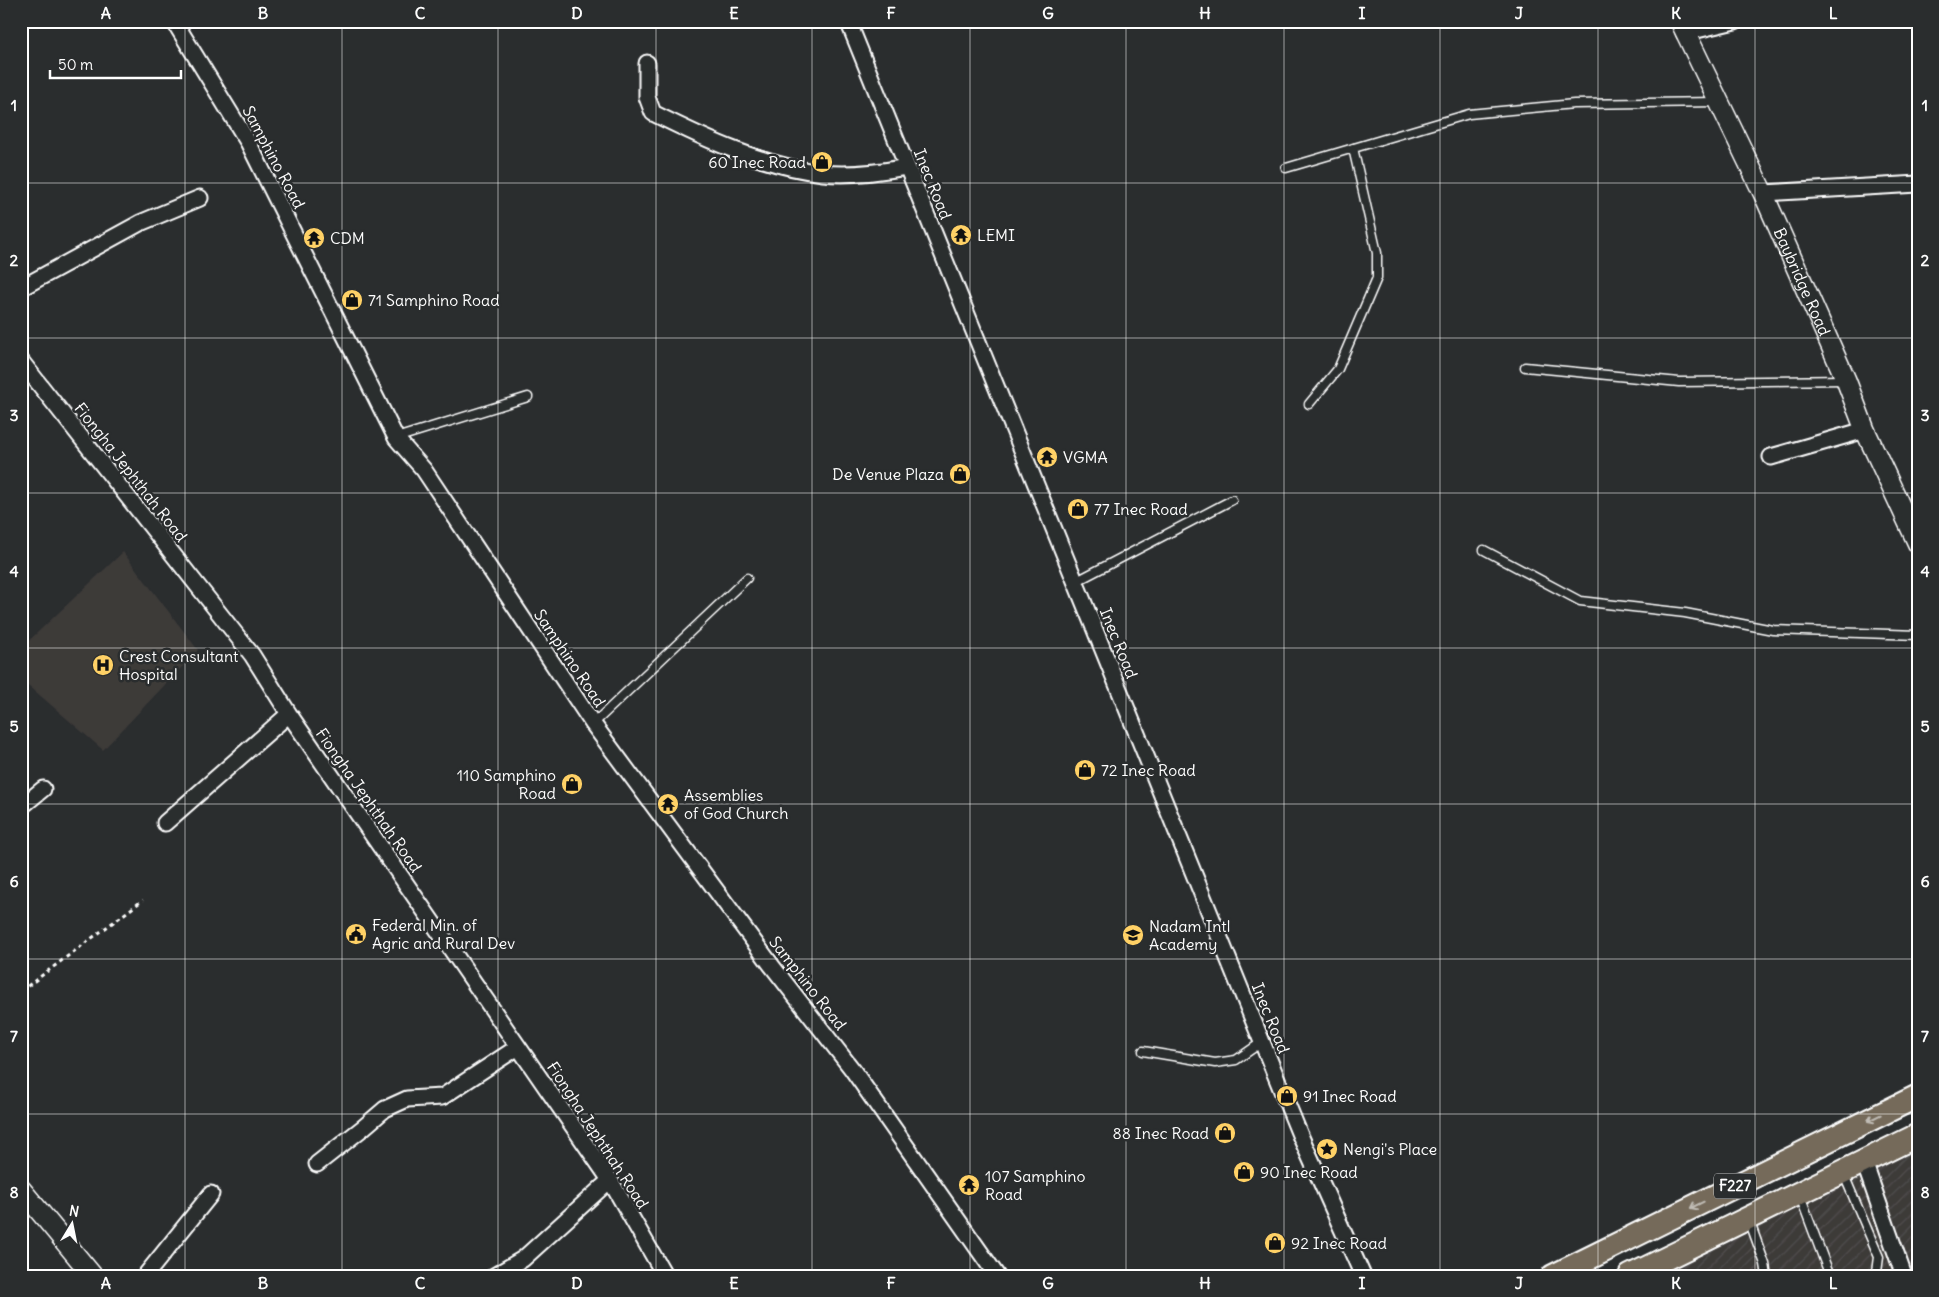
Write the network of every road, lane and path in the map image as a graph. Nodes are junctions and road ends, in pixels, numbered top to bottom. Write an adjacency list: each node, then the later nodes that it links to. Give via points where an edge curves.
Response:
1 (174, 21): 20 (street, Samphino Road, via 248,142)
2 (848, 21): 8 (street, Inec Road)
3 (1735, 21): 4 (street)
4 (1682, 27): 6 (street, Baybridge Road)
5 (647, 63): 8 (street, via 647,97 653,113 693,133 769,163 824,173 877,172)
6 (1718, 102): 7 (lane, via 1574,104 1469,114); 11 (street, Baybridge Road)
7 (1353, 148): 9 (lane); 18 (lane, via 1377,253 1377,278 1338,369)
8 (907, 167): 26 (street, Inec Road)
9 (1286, 168)
10 (1918, 184): 11 (street)
11 (1763, 193): 16 (street, Baybridge Road)
12 (200, 198): 13 (street, via 140,224)
13 (21, 288)
14 (21, 361): 28 (street, Fiongha Jephthah Road, via 252,654)
15 (1525, 366): 16 (lane, via 1678,382)
16 (1846, 380): 19 (street, Baybridge Road)
17 (528, 397): 20 (lane)
18 (1309, 404)
19 (1865, 430): 21 (street); 23 (street, Baybridge Road)
20 (396, 438): 29 (street, Samphino Road, via 424,470)
21 (1771, 457)
22 (1232, 500): 26 (lane)
23 (1918, 544)
24 (1484, 550): 27 (lane, via 1580,601 1685,613 1773,630)
25 (748, 578): 29 (lane)
26 (1074, 582): 35 (street, Inec Road)
27 (1918, 635)
28 (289, 714): 32 (street); 36 (street, Fiongha Jephthah Road)
29 (593, 724): 52 (street, Samphino Road, via 852,1069)
30 (44, 789): 31 (street)
31 (21, 807)
32 (165, 823)
33 (143, 900): 34 (path)
34 (21, 991)
35 (1262, 1042): 37 (lane, via 1236,1060 1215,1063); 53 (street, Inec Road)
36 (518, 1047): 41 (street, via 442,1097 407,1099 385,1109); 43 (street, Fiongha Jephthah Road)
37 (1143, 1051)
38 (1918, 1096): 54 (main road, F227, one-way to 54)
39 (1918, 1135): 40 (main road, F227)
40 (1864, 1162): 42 (main road, F227); 59 (street)
41 (317, 1164)
42 (1843, 1173): 46 (main road, F227); 58 (lane, via 1880,1257)
43 (610, 1180): 50 (street, via 524,1259); 51 (street, Fiongha Jephthah Road)
44 (21, 1189): 48 (street)
45 (211, 1194): 49 (street)
46 (1799, 1194): 47 (main road, F227); 57 (lane)
47 (1748, 1218): 55 (main road, F227); 56 (lane, via 1766,1264)
48 (93, 1276)
49 (145, 1276)
50 (494, 1276)
51 (666, 1276)
52 (997, 1276)
53 (1364, 1276)
54 (1553, 1276)
55 (1630, 1276)
56 (1767, 1276)
57 (1830, 1276)
58 (1873, 1276)
59 (1904, 1276)

